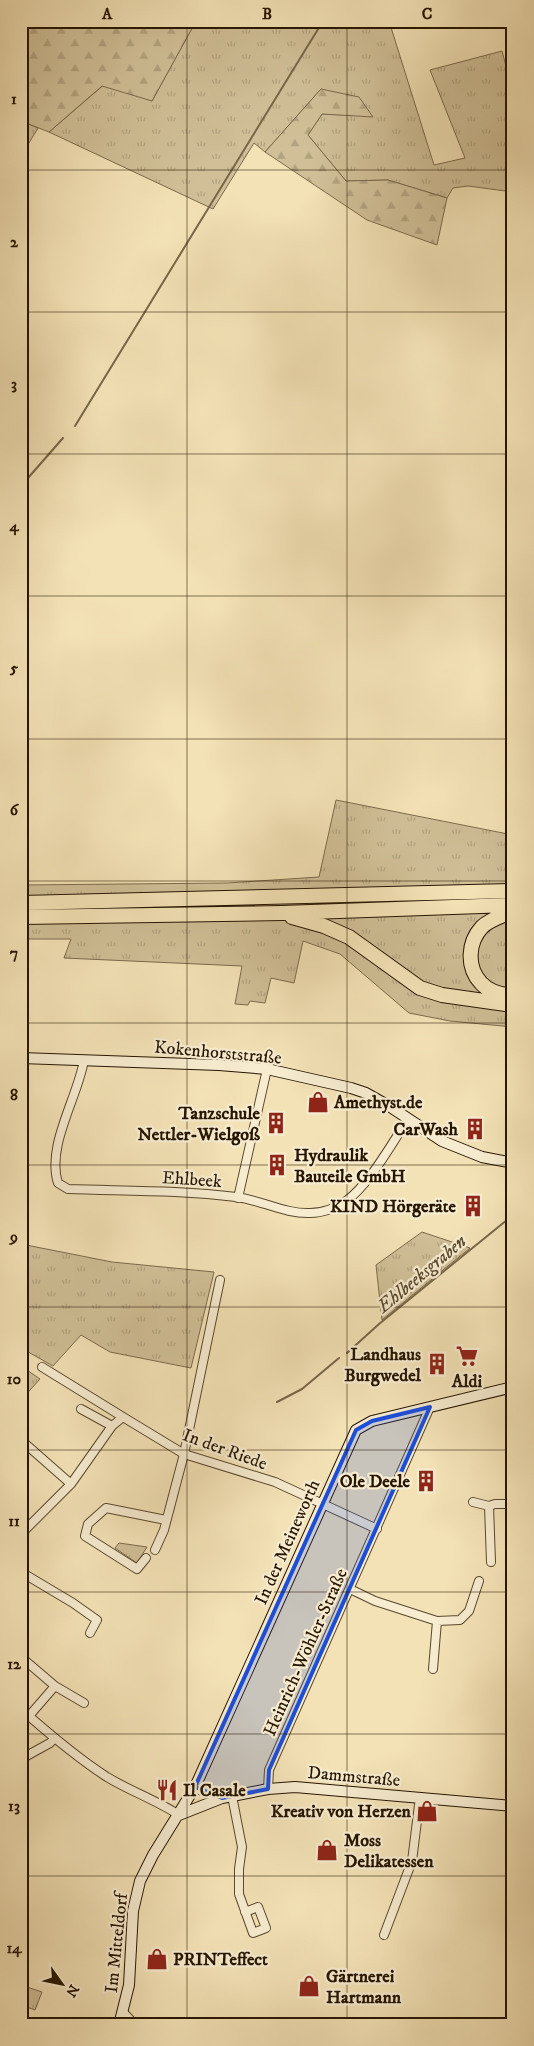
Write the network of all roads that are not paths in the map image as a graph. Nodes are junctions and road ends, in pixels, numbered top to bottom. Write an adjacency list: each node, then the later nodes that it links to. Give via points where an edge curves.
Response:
1 (513, 891): 2 (highway)
2 (21, 903)
3 (513, 905): 5 (highway)
4 (513, 911): 7 (highway, via 483,926 472,942 470,952 473,969 482,984 498,993)
5 (282, 913): 6 (highway); 8 (highway, via 350,937 420,988 453,997)
6 (21, 917)
7 (513, 996)
8 (513, 1006)
9 (21, 1058): 10 (main road, Kokenhorststraße)
10 (84, 1060): 11 (main road, Kokenhorststraße); 14 (street, Ehlbeek, via 60,1132 55,1166 58,1183 68,1189)
11 (267, 1069): 12 (main road, Kokenhorststraße, via 351,1088 377,1099); 14 (street)
12 (408, 1119): 13 (main road, Kokenhorststraße, via 442,1141 470,1153); 14 (street, Ehlbeek, via 361,1188 331,1209 310,1213 292,1211)
13 (513, 1163)
14 (238, 1198)
15 (220, 1280): 23 (street)
16 (42, 1367): 20 (street, In der Riede)
17 (513, 1387): 18 (main road, In der Meineworth)
18 (430, 1407): 26 (main road, In der Meineworth, via 372,1421 356,1430); 30 (street, Heinrich-Wöhler-Straße)
19 (81, 1409): 21 (street)
20 (123, 1417): 21 (street); 23 (street, In der Riede)
21 (112, 1426): 24 (street)
22 (21, 1440): 24 (street)
23 (184, 1454): 26 (street, In der Riede, via 275,1482); 29 (street)
24 (71, 1484): 31 (street)
25 (473, 1502): 28 (street)
26 (321, 1504): 30 (street); 48 (main road, In der Meineworth)
27 (513, 1504): 28 (street)
28 (489, 1506): 34 (street)
29 (166, 1520): 32 (street); 33 (street, via 106,1508 88,1524 86,1536 137,1569)
30 (377, 1529): 37 (street, Heinrich-Wöhler-Straße)
31 (21, 1534)
32 (154, 1550)
33 (146, 1558)
34 (491, 1562)
35 (21, 1572): 39 (street, via 97,1620)
36 (479, 1581): 38 (street, via 469,1611 460,1620)
37 (350, 1589): 38 (street, via 375,1601); 49 (street, Heinrich-Wöhler-Straße, via 269,1770)
38 (437, 1621): 41 (street)
39 (90, 1633)
40 (21, 1656): 42 (street)
41 (433, 1669)
42 (55, 1686): 43 (street); 45 (street)
43 (84, 1703)
44 (21, 1709): 45 (street)
45 (29, 1716): 46 (street)
46 (54, 1739): 47 (street); 53 (street, via 107,1777)
47 (21, 1759)
48 (195, 1787): 50 (main road); 53 (main road, In der Meineworth)
49 (268, 1789): 50 (main road, Dammstraße); 51 (main road, Dammstraße, via 295,1787)
50 (227, 1797): 53 (main road, Dammstraße); 54 (street, via 242,1847 239,1894)
51 (420, 1797): 52 (main road, Dammstraße); 55 (street, via 412,1861)
52 (513, 1806)
53 (179, 1815): 56 (main road, Im Mitteldorf, via 140,1881 133,1911 129,1985)
54 (245, 1912)
55 (384, 1934)
56 (123, 2012): 57 (main road, Im Mitteldorf); 58 (street)
57 (119, 2025)
58 (135, 2025)

